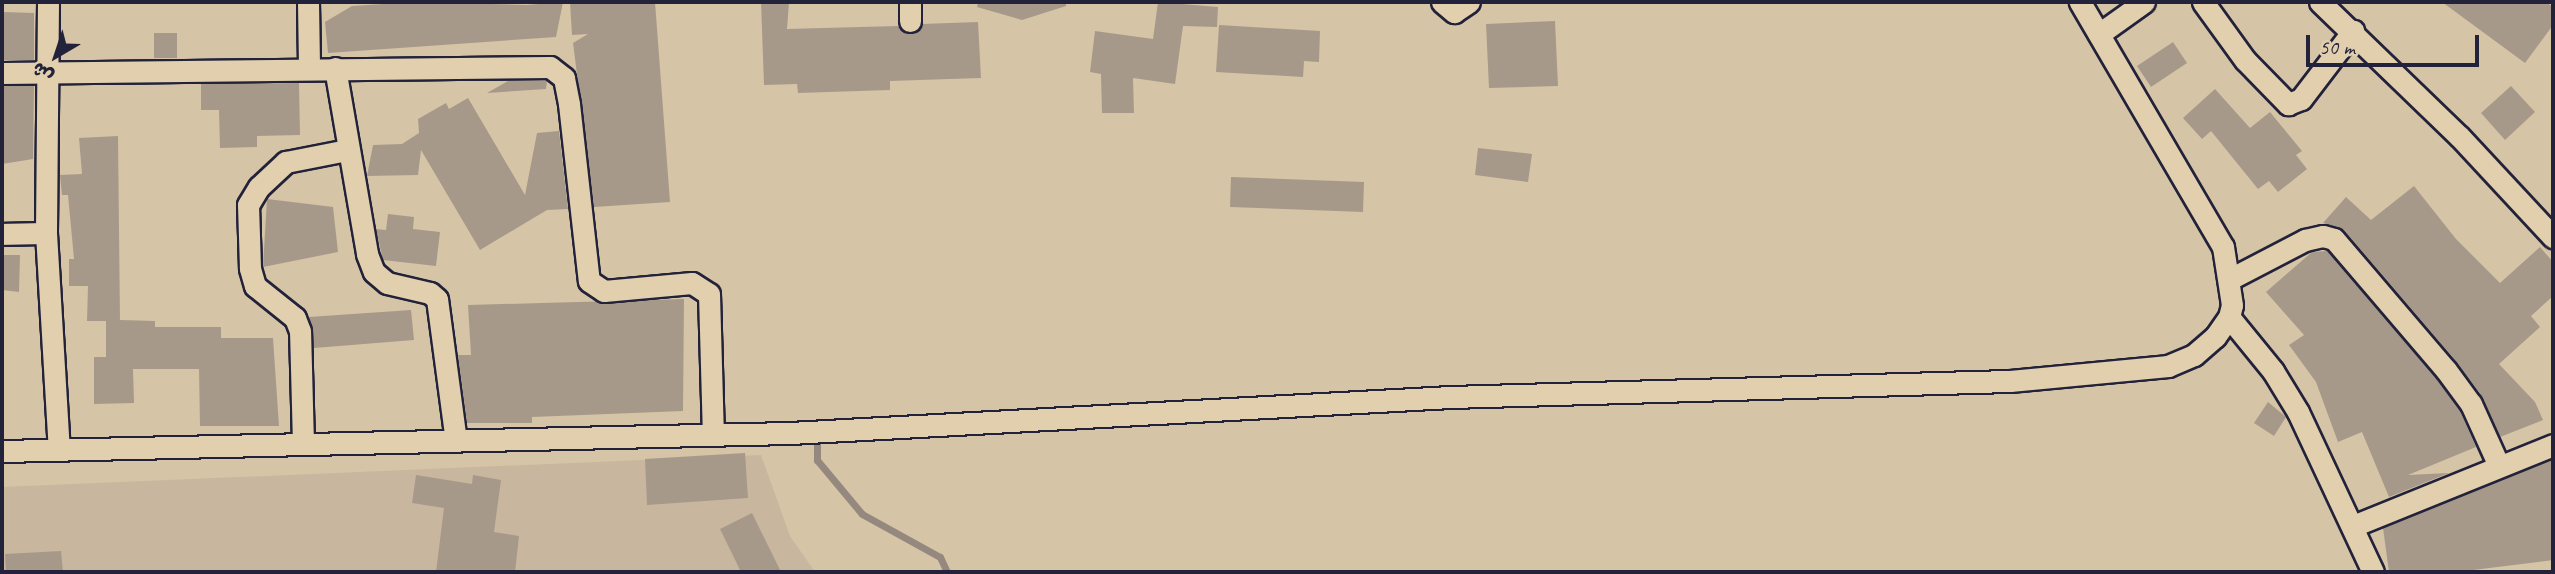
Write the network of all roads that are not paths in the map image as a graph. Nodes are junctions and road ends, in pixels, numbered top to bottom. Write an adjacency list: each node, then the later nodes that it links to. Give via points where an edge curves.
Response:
1 (48, 2): 14 (street)
2 (308, 2): 11 (street)
3 (1442, 2): 4 (street, via 1454,12)
4 (1469, 2)
5 (2080, 2): 10 (street)
6 (2144, 2): 10 (street)
7 (2203, 2): 9 (street, via 2245,60 2288,104 2301,99)
8 (2320, 2): 9 (street)
9 (2353, 31): 18 (street)
10 (2099, 34): 19 (street, via 2209,219 2223,247)
11 (309, 68): 12 (street); 14 (street)
12 (335, 68): 15 (street); 21 (street, via 542,65 557,70 564,78 569,104 589,281 604,291 692,283 704,287 711,309)
13 (2, 73): 14 (street)
14 (50, 74): 16 (street)
15 (347, 150): 22 (street, via 374,272 387,283 430,293 440,306); 23 (street, via 286,162 259,187 248,205 255,286 295,318 300,331)
16 (46, 233): 17 (street); 25 (street)
17 (2, 234)
18 (2553, 237)
19 (2230, 279): 20 (street); 27 (street, via 2315,236 2334,239 2471,404)
20 (2229, 317): 21 (street, via 2194,355 2168,366 2011,381 1450,397); 28 (street, via 2273,371 2298,412)
21 (713, 435): 22 (street)
22 (456, 440): 23 (street)
23 (303, 444): 25 (street)
24 (2553, 445): 27 (street)
25 (59, 450): 26 (street)
26 (2, 451)
27 (2498, 466): 28 (street)
28 (2353, 526): 29 (street)
29 (2373, 572)

